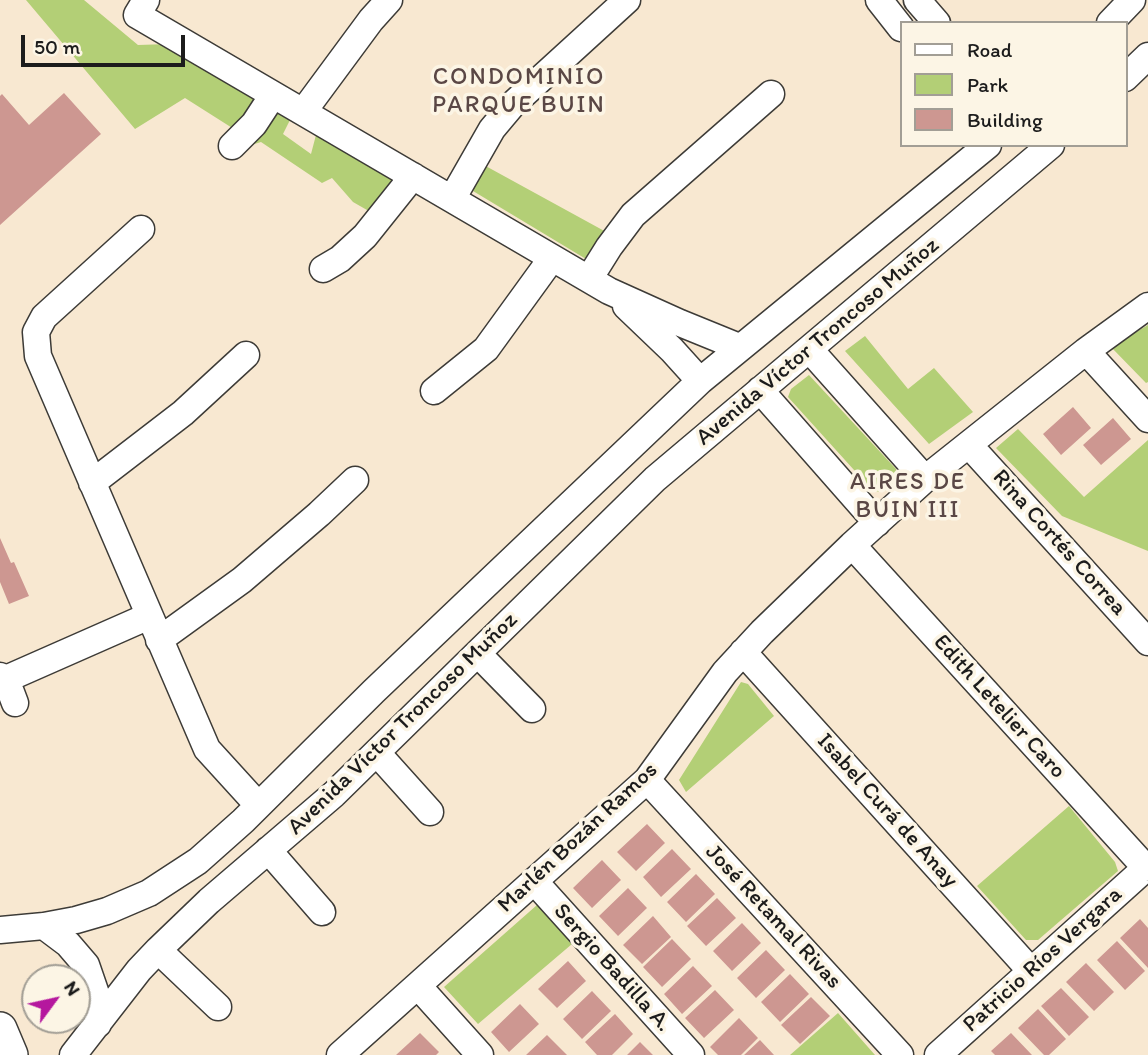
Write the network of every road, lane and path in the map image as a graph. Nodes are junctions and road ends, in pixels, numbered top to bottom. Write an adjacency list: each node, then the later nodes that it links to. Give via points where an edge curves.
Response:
1 (146, 0): 13 (street, via 136,15)
2 (389, 0): 14 (street)
3 (627, 0): 21 (street, via 513,104 492,129)
4 (879, 0): 9 (street)
5 (918, 0): 7 (street)
6 (1132, 0): 8 (street)
7 (935, 21)
8 (1112, 21)
9 (900, 27)
10 (1148, 56): 11 (street)
11 (1127, 76)
12 (771, 94): 25 (street, via 633,215 609,247)
13 (273, 95): 14 (street); 15 (street)
14 (303, 112): 20 (street)
15 (232, 146)
16 (986, 147): 27 (street, Avenida Víctor Troncoso Muñoz)
17 (997, 147): 19 (street)
18 (1045, 147): 19 (street, Avenida Víctor Troncoso Muñoz)
19 (1017, 174): 28 (street, Avenida Víctor Troncoso Muñoz)
20 (413, 176): 21 (street); 24 (street, via 365,236)
21 (452, 199): 23 (street)
22 (141, 229): 38 (street, via 49,312 36,332 38,356)
23 (552, 258): 25 (street); 33 (street, via 486,349)
24 (323, 269)
25 (599, 285): 27 (street); 31 (street, via 649,327)
26 (1148, 306): 29 (street, Marlén Bozán Ramos)
27 (739, 347): 31 (street, Avenida Víctor Troncoso Muñoz)
28 (810, 350): 32 (street, Avenida Víctor Troncoso Muñoz); 36 (street)
29 (1086, 351): 34 (street); 35 (street, Marlén Bozán Ramos)
30 (246, 355): 38 (street, via 183,413)
31 (700, 381): 39 (street, Avenida Víctor Troncoso Muñoz)
32 (761, 390): 40 (street); 41 (street, Avenida Víctor Troncoso Muñoz, via 664,471)
33 (434, 391)
34 (1148, 419)
35 (969, 445): 36 (street, Marlén Bozán Ramos); 44 (street, Rina Cortés Correa)
36 (925, 479): 40 (street, Marlén Bozán Ramos)
37 (355, 480): 43 (street, via 252,572)
38 (92, 483): 43 (street)
39 (562, 512): 41 (street); 51 (street, Avenida Víctor Troncoso Muñoz)
40 (877, 523): 42 (street, Marlén Bozán Ramos)
41 (590, 543): 46 (street, Avenida Víctor Troncoso Muñoz)
42 (852, 545): 45 (street, Marlén Bozán Ramos); 55 (street, Edith Letelier Caro)
43 (154, 628): 47 (street); 51 (street, via 207,749)
44 (1148, 642)
45 (743, 652): 50 (street, Marlén Bozán Ramos); 62 (street, Isabel Curá de Anay)
46 (478, 654): 48 (street); 49 (street, Avenida Víctor Troncoso Muñoz)
47 (7, 686)
48 (532, 709)
49 (377, 753): 52 (street); 54 (street, Avenida Víctor Troncoso Muñoz)
50 (647, 780): 57 (street, Marlén Bozán Ramos); 72 (street, José Retamal Rivas)
51 (258, 805): 53 (street, Avenida Víctor Troncoso Muñoz)
52 (430, 812)
53 (218, 844): 56 (street); 59 (street, Avenida Víctor Troncoso Muñoz, via 169,881 128,902)
54 (268, 850): 56 (street, Avenida Víctor Troncoso Muñoz); 58 (street)
55 (1147, 867): 62 (street, Patricio Ríos Vergara)
56 (242, 873): 61 (street, Avenida Víctor Troncoso Muñoz)
57 (534, 881): 63 (street, Marlén Bozán Ramos); 71 (street, Sergio Badilla A.)
58 (322, 912)
59 (44, 926): 60 (street, Avenida Víctor Troncoso Muñoz); 65 (street, via 86,965 96,994)
60 (0, 930)
61 (158, 950): 64 (street); 65 (street, Avenida Víctor Troncoso Muñoz)
62 (1031, 971): 73 (street, Patricio Ríos Vergara)
63 (418, 986): 69 (street, Marlén Bozán Ramos); 70 (street)
64 (218, 1007)
65 (98, 1024): 68 (street, Avenida Víctor Troncoso Muñoz)
66 (0, 1031): 67 (main road)
67 (11, 1055)
68 (72, 1055)
69 (341, 1055)
70 (480, 1055)
71 (691, 1055)
72 (900, 1055)
73 (938, 1055)

